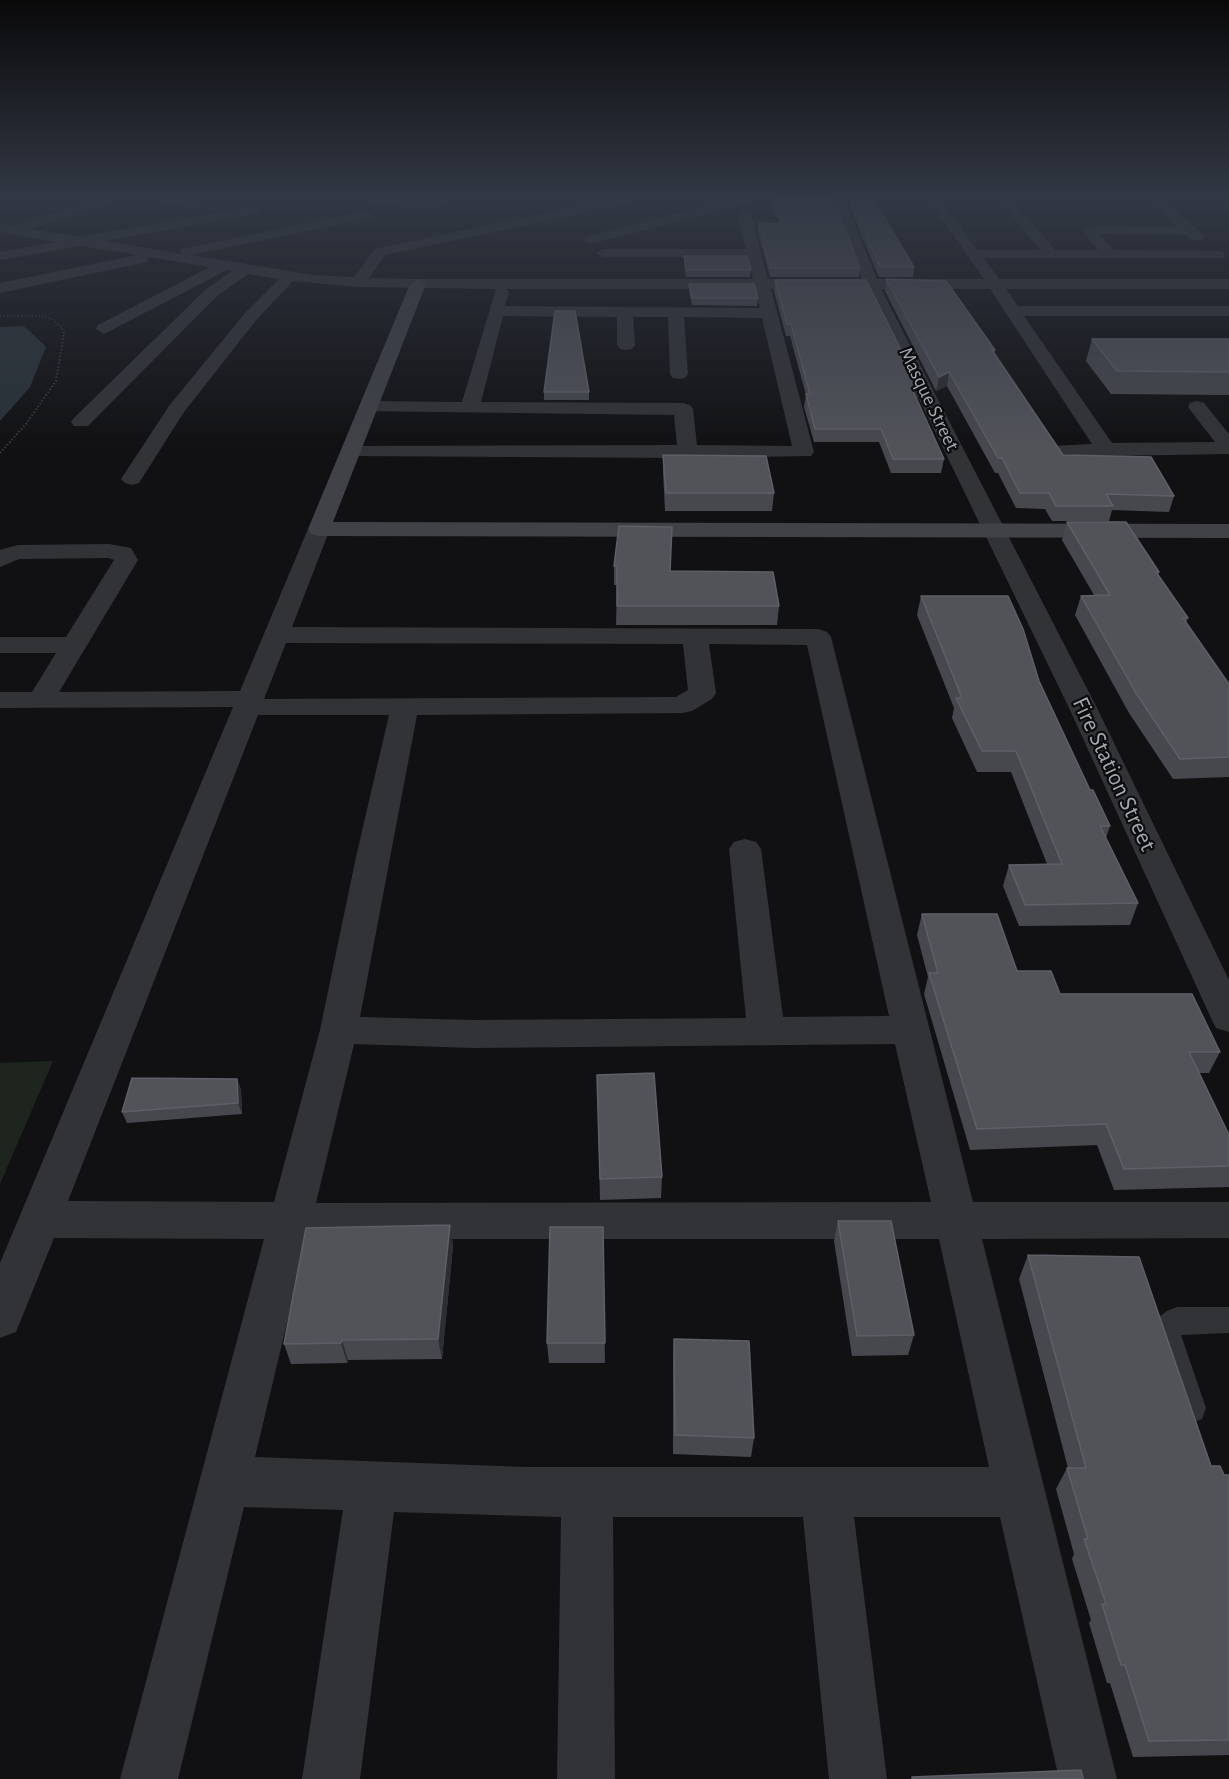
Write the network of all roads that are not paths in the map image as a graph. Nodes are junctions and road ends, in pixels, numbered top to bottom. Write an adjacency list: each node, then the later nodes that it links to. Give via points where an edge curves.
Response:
1 (31, 282): 12 (street)
2 (193, 282): 19 (street)
3 (226, 282): 25 (street, via 211,292)
4 (284, 282): 31 (street, via 251,316 176,410)
5 (358, 282): 7 (street)
6 (994, 283): 10 (street); 11 (street); 14 (street)
7 (418, 284): 8 (street); 22 (street)
8 (503, 284): 9 (street); 13 (street)
9 (762, 284): 10 (street); 18 (street)
10 (871, 284): 34 (street, Masque Street)
11 (1229, 284)
12 (0, 288)
13 (496, 311): 15 (street); 24 (street)
14 (1014, 311): 17 (street); 29 (street)
15 (625, 312): 16 (street); 20 (street)
16 (676, 312): 18 (street); 21 (street)
17 (1229, 312)
18 (769, 313): 30 (street, via 804,452)
19 (104, 329)
20 (626, 345)
21 (679, 374)
22 (369, 407): 24 (street); 27 (street)
23 (1218, 407): 26 (street, via 1191,407)
24 (470, 408): 30 (street, via 682,409)
25 (81, 422)
26 (1229, 447): 29 (street)
27 (351, 450): 30 (street); 32 (street)
28 (1058, 450): 29 (street)
29 (1106, 450)
30 (688, 452)
31 (132, 479)
32 (319, 529): 34 (street); 36 (street)
33 (1229, 531): 34 (street)
34 (995, 532): 45 (street, Fire Station Street)
35 (0, 560): 39 (street, via 18,552 123,553 126,560)
36 (276, 635): 37 (street); 42 (street)
37 (695, 637): 43 (street, via 702,693 682,705); 47 (street, via 818,637)
38 (0, 645): 39 (street)
39 (74, 645): 41 (street)
40 (0, 700): 41 (street)
41 (40, 700): 42 (street)
42 (249, 703): 43 (street); 49 (street)
43 (404, 708): 46 (street)
44 (745, 849): 48 (street)
45 (1229, 1018)
46 (339, 1030): 48 (street, via 473,1034); 52 (street)
47 (911, 1030): 48 (street); 50 (street)
48 (766, 1032)
49 (40, 1219): 52 (street); 53 (street)
50 (957, 1220): 51 (street); 52 (street); 58 (street)
51 (1229, 1220)
52 (289, 1221): 56 (street)
53 (0, 1317)
54 (1229, 1320): 55 (lane, via 1177,1320 1165,1330)
55 (1198, 1430)
56 (224, 1481): 57 (street); 61 (street)
57 (372, 1486): 59 (street); 62 (street)
58 (1021, 1491): 60 (street); 65 (street)
59 (586, 1492): 60 (street); 63 (street)
60 (826, 1492): 64 (street)
61 (149, 1779)
62 (331, 1779)
63 (586, 1779)
64 (858, 1779)
65 (1088, 1779)

